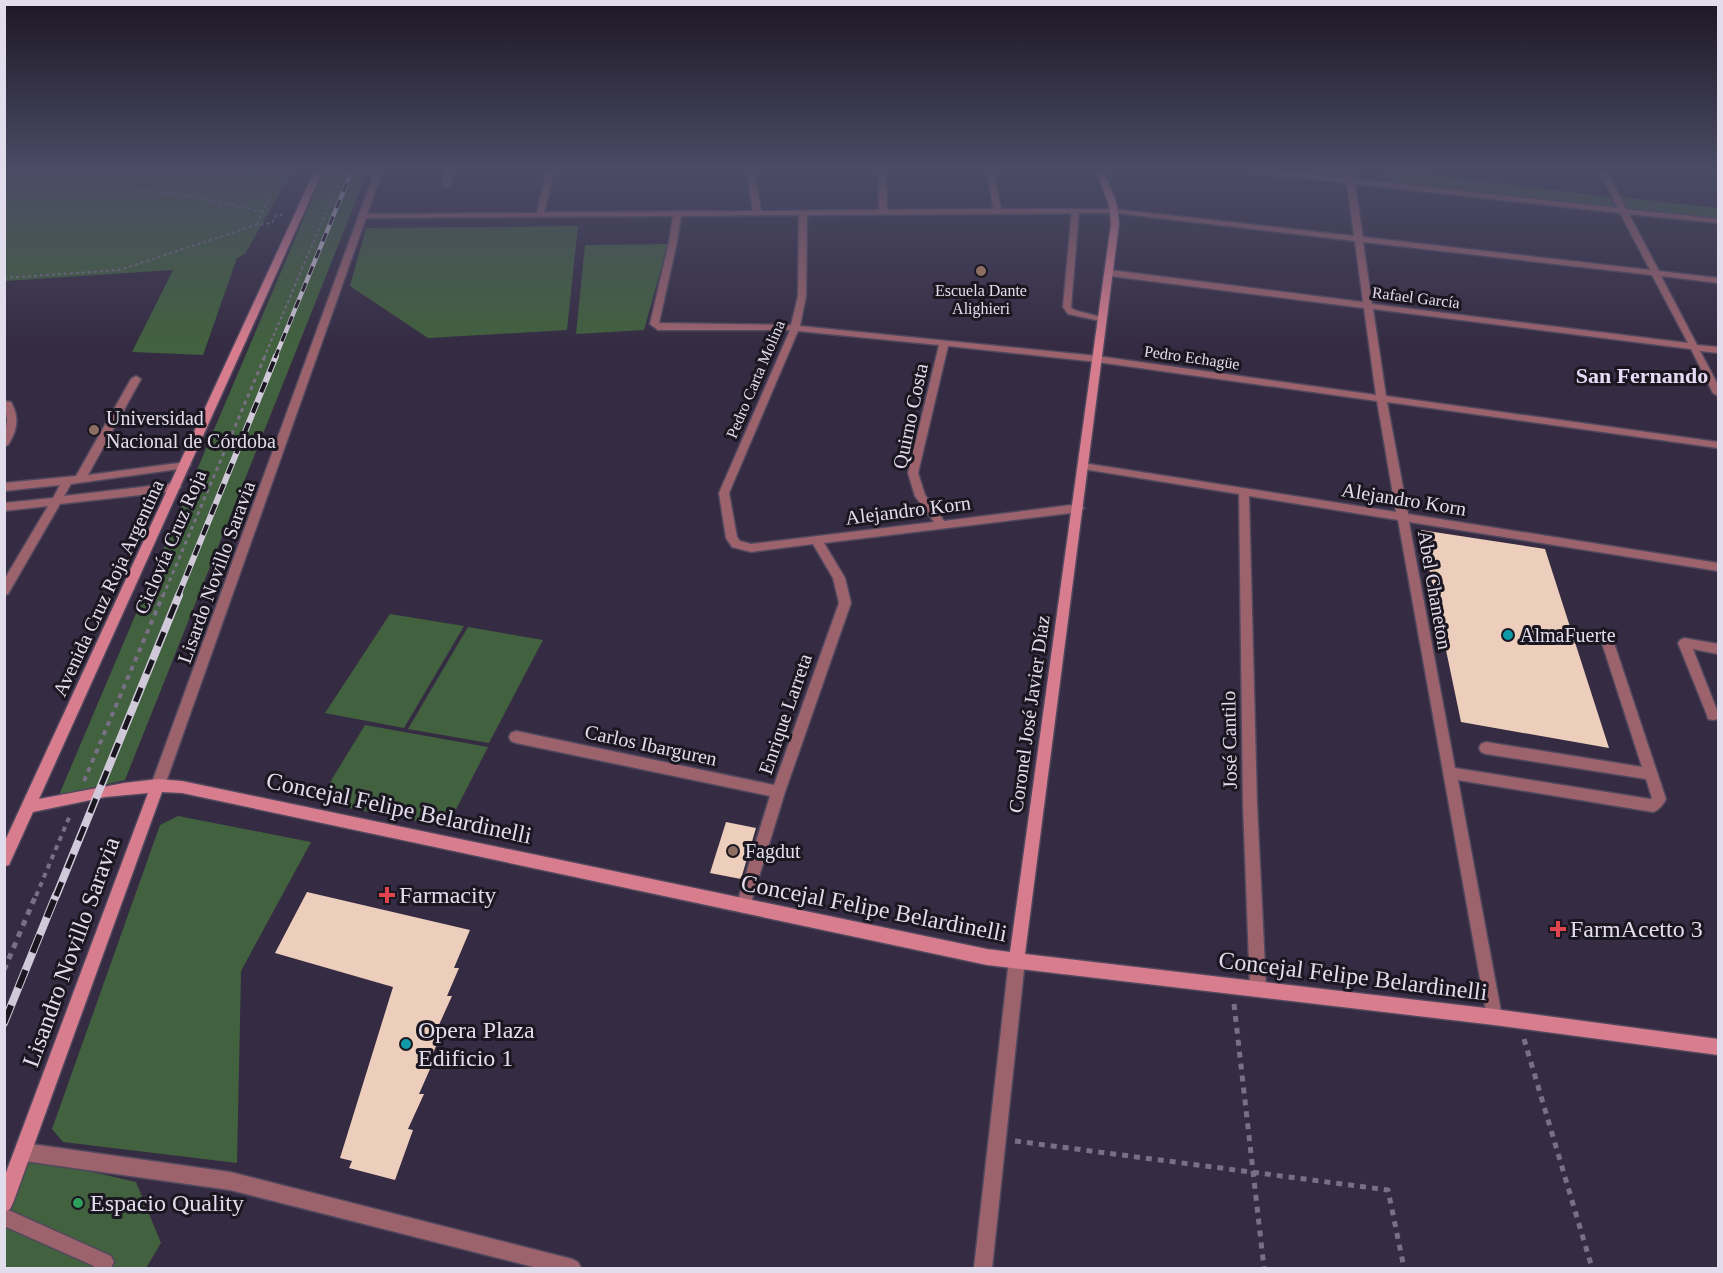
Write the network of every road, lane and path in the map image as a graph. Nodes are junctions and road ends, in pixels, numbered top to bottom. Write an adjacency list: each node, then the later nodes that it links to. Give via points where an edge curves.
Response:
1 (249, 227): 15 (path, via 139,266)
2 (293, 227): 30 (main road, Avenida Cruz Roja Argentina)
3 (320, 227): 55 (path, Ciclovía Cruz Roja)
4 (359, 227): 53 (street, Lisardo Novillo Saravia)
5 (675, 227): 19 (street, Pedro Echagüe, via 654,324)
6 (803, 227): 19 (street, Pedro Carta Molina, via 802,296)
7 (1074, 227): 18 (street, via 1068,307 1071,312)
8 (1115, 227): 14 (main road, Coronel José Javier Díaz)
9 (1262, 227): 12 (street)
10 (1357, 227): 12 (street, Abel Chaneton)
11 (1632, 227): 13 (street)
12 (1358, 238): 13 (street); 17 (street, Abel Chaneton)
13 (1656, 272): 16 (street); 21 (street)
14 (1110, 273): 17 (street, Rafael García); 18 (main road, Coronel José Javier Díaz)
15 (4, 278)
16 (1719, 280)
17 (1366, 306): 21 (street, Rafael García); 26 (street, Abel Chaneton)
18 (1102, 320): 23 (main road, Coronel José Javier Díaz)
19 (795, 328): 20 (street, Pedro Echagüe); 43 (street, Pedro Carta Molina, via 724,493 732,538)
20 (944, 343): 23 (street, Pedro Echagüe); 41 (street, Quirno Costa, via 914,473 920,496)
21 (1695, 348): 22 (street, Rafael García); 25 (street)
22 (1719, 351)
23 (1098, 359): 26 (street, Pedro Echagüe); 31 (main road, Coronel José Javier Díaz)
24 (135, 379): 32 (street)
25 (1719, 393)
26 (1381, 398): 29 (street, Pedro Echagüe); 40 (street, Abel Chaneton)
27 (4, 404): 28 (street, via 8,404 13,421)
28 (4, 443)
29 (1719, 445)
30 (186, 465): 32 (street); 35 (main road, Avenida Cruz Roja Argentina)
31 (1083, 466): 36 (street, Alejandro Korn); 39 (main road, Coronel José Javier Díaz)
32 (80, 479): 33 (street)
33 (68, 481): 34 (street); 37 (street)
34 (4, 487)
35 (176, 487): 37 (street); 56 (main road, Avenida Cruz Roja Argentina)
36 (1244, 491): 40 (street, Alejandro Korn); 62 (street, José Cantilo)
37 (55, 502): 38 (street); 45 (street)
38 (4, 507)
39 (1079, 508): 41 (street, Alejandro Korn); 59 (main road, Coronel José Javier Díaz)
40 (1402, 517): 44 (street, Alejandro Korn); 51 (street, Abel Chaneton)
41 (941, 524): 42 (street, Alejandro Korn)
42 (817, 541): 43 (street, Alejandro Korn); 54 (street, Enrique Larreta, via 839,577 845,603)
43 (742, 548)
44 (1719, 567)
45 (4, 591)
46 (1606, 637): 52 (street)
47 (1719, 649): 48 (street, via 1684,643)
48 (1713, 715)
49 (516, 737): 54 (street, Carlos Ibarguren)
50 (1486, 748): 52 (street)
51 (1449, 773): 52 (street, via 1653,806 1659,799); 63 (street, Abel Chaneton)
52 (1650, 774)
53 (158, 785): 55 (main road, Concejal Felipe Belardinelli); 58 (main road, Concejal Felipe Belardinelli); 67 (main road, Lisandro Novillo Saravia)
54 (778, 792): 58 (street, Enrique Larreta)
55 (78, 796): 56 (main road, Concejal Felipe Belardinelli); 60 (path, Ciclovía Cruz Roja)
56 (29, 807): 57 (main road, Avenida Cruz Roja Argentina)
57 (4, 860)
58 (742, 906): 59 (main road, Concejal Felipe Belardinelli)
59 (1017, 960): 61 (main road, Concejal Felipe Belardinelli); 66 (street, Coronel José Javier Díaz)
60 (4, 970)
61 (1232, 985): 62 (main road, Concejal Felipe Belardinelli); 68 (path)
62 (1258, 988): 63 (main road, Concejal Felipe Belardinelli)
63 (1494, 1017): 64 (main road, Concejal Felipe Belardinelli)
64 (1518, 1020): 65 (main road, Concejal Felipe Belardinelli); 76 (path)
65 (1719, 1047)
66 (996, 1139): 68 (path); 73 (street, Coronel José Javier Díaz)
67 (24, 1152): 69 (main road, Lisandro Novillo Saravia); 72 (street, via 230,1181)
68 (1253, 1172): 74 (path); 75 (path, via 1388,1190)
69 (4, 1203)
70 (4, 1217): 71 (street, via 105,1262)
71 (102, 1269)
72 (573, 1269)
73 (983, 1269)
74 (1264, 1269)
75 (1404, 1269)
76 (1592, 1269)

